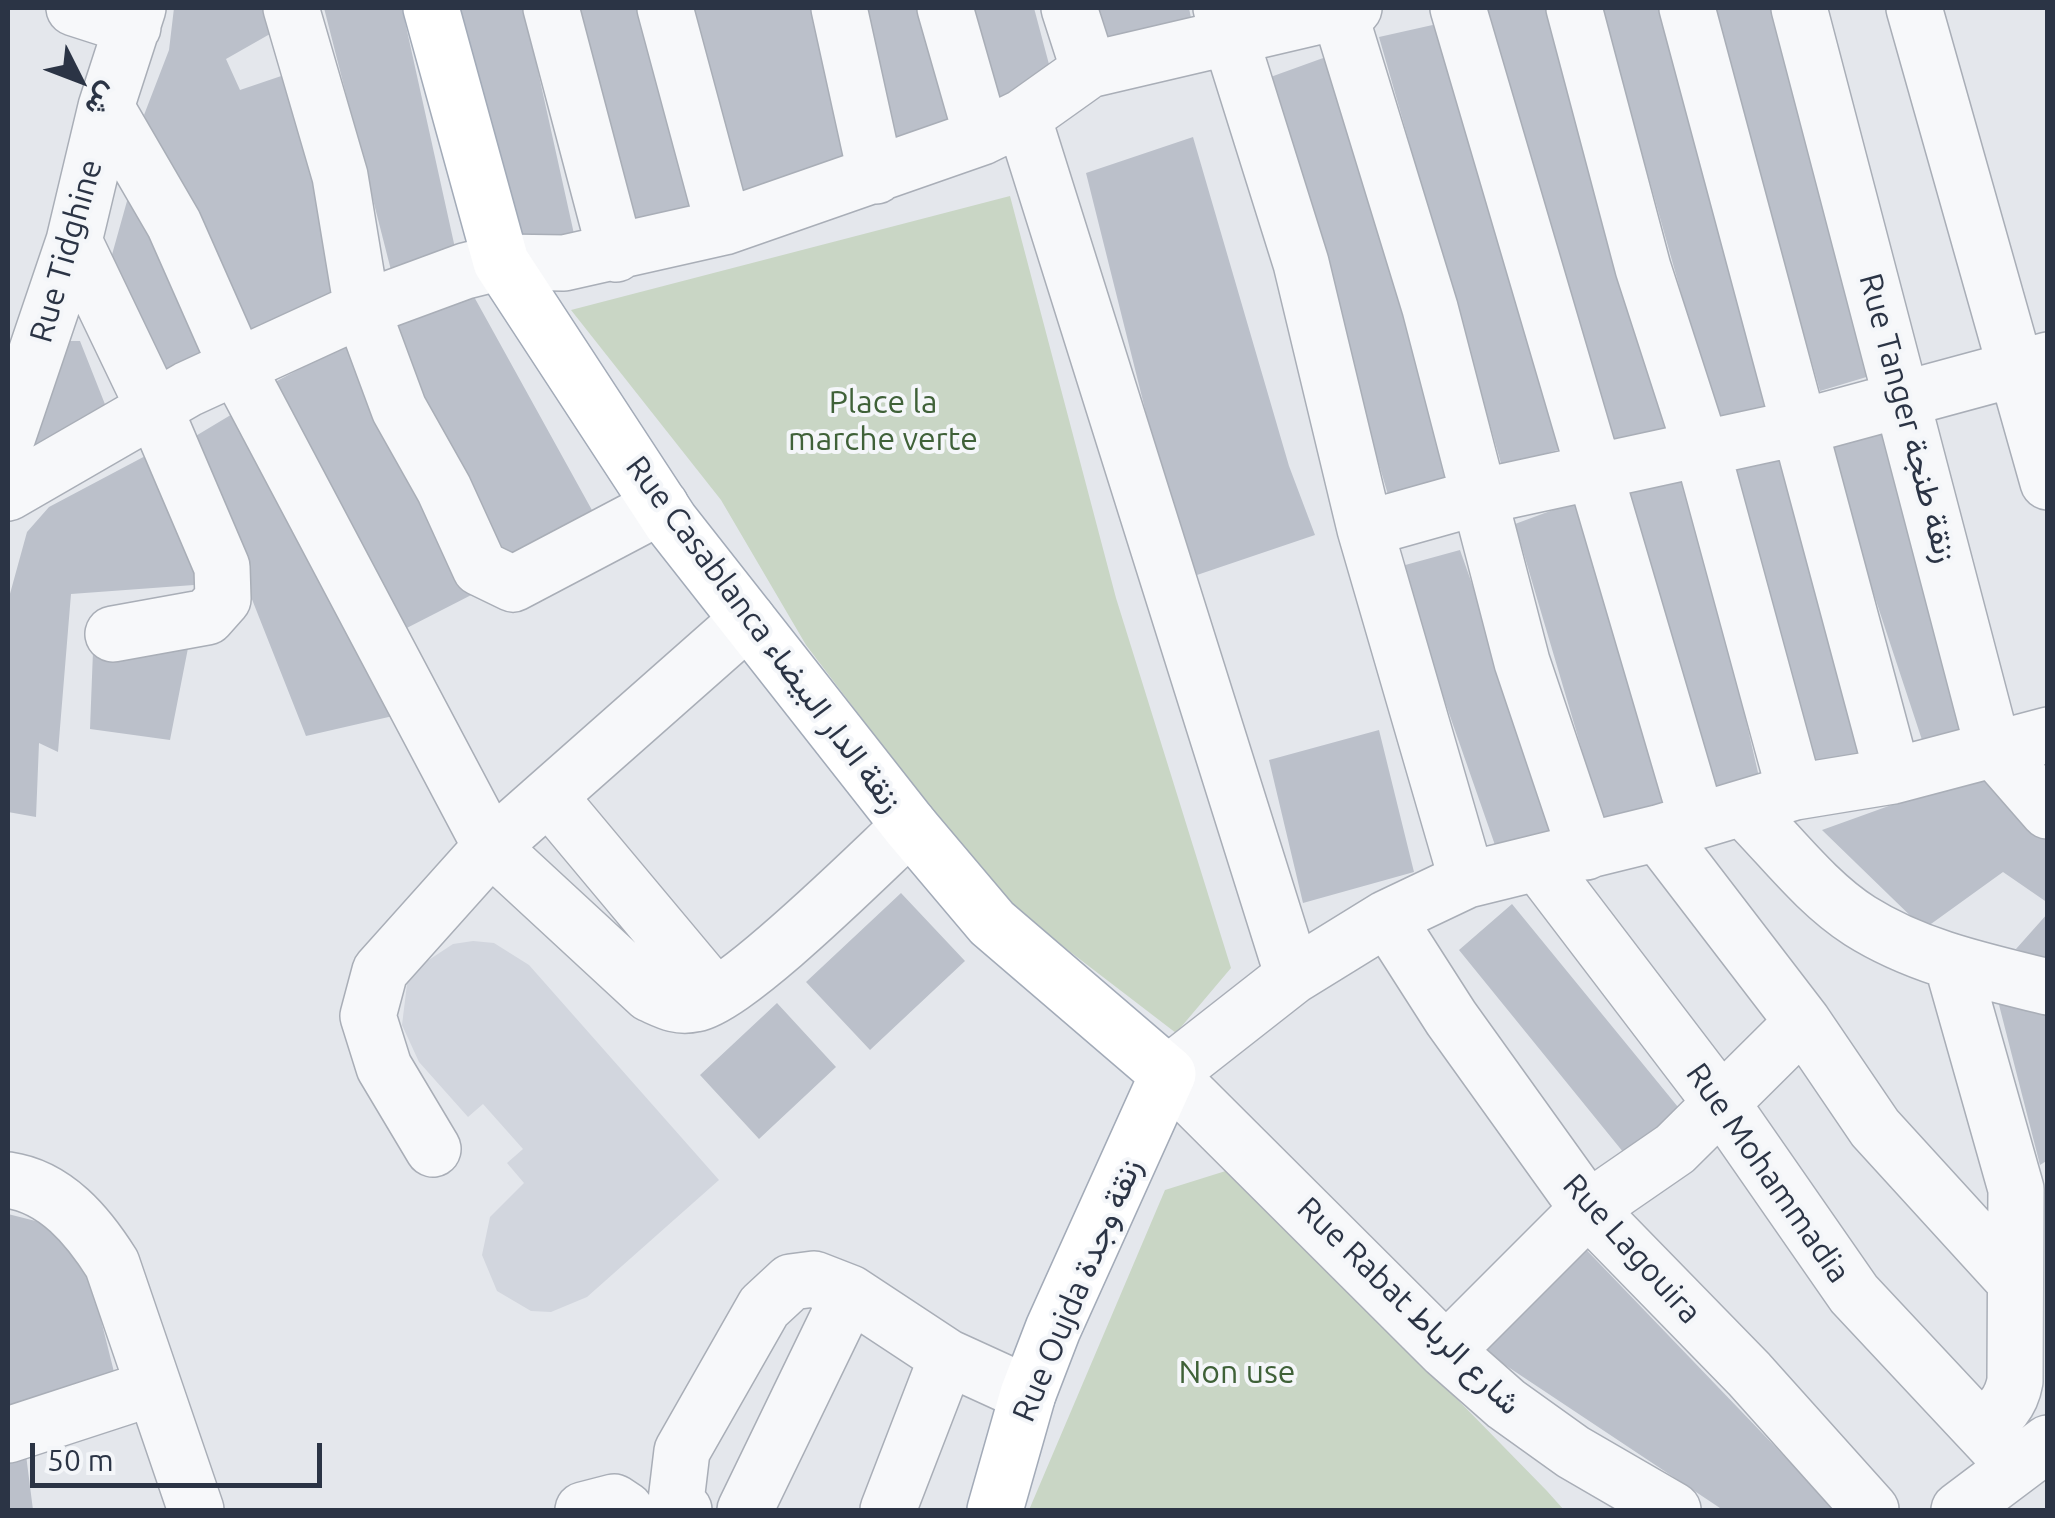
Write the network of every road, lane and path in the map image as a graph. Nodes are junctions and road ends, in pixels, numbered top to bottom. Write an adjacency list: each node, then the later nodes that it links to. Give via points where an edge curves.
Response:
1 (74, 8): 15 (street)
2 (291, 8): 25 (street, via 340,176)
3 (432, 8): 24 (main road, Rue Casablanca زنقة الدار البيضاء)
4 (552, 8): 23 (street)
5 (665, 8): 21 (street)
6 (839, 8): 20 (street)
7 (946, 8): 19 (street)
8 (1068, 8): 17 (street)
9 (1458, 8): 33 (street)
10 (1574, 8): 32 (street, via 1643,268)
11 (1687, 8): 30 (street)
12 (1800, 8): 28 (street, Rue Tanger زنقة طنجة)
13 (1914, 8): 26 (street)
14 (1344, 9): 16 (street); 36 (street, Rue Mohammadia)
15 (136, 17): 18 (street, Rue Tidghine)
16 (1225, 22): 17 (street); 38 (street, via 1301,262)
17 (1089, 70): 19 (street)
18 (106, 107): 22 (street, Rue Tidghine); 27 (street, via 174,224)
19 (1003, 127): 20 (street); 53 (street)
20 (876, 176): 21 (street)
21 (724, 227): 23 (street)
22 (74, 240): 29 (street); 31 (street, Rue Tidghine)
23 (616, 254): 24 (street, via 564,263)
24 (501, 262): 25 (street); 37 (main road, Rue Casablanca زنقة الدار البيضاء)
25 (362, 309): 27 (street); 37 (street, via 399,409 480,568 513,584)
26 (2032, 365): 28 (street); 34 (street)
27 (238, 369): 29 (street); 48 (street)
28 (1904, 400): 30 (street); 42 (street, Rue Tanger زنقة طنجة)
29 (155, 410): 35 (street); 40 (street, via 222,567 223,599 207,617)
30 (1797, 428): 32 (street); 43 (street)
31 (8, 436)
32 (1702, 450): 33 (street); 46 (street)
33 (1598, 474): 36 (street); 46 (street)
34 (2048, 482)
35 (8, 492)
36 (1479, 497): 38 (street); 49 (street, Rue Mohammadia)
37 (661, 506): 39 (main road, Rue Casablanca زنقة الدار البيضاء)
38 (1365, 529): 50 (street)
39 (748, 620): 44 (street); 47 (main road, Rue Casablanca زنقة الدار البيضاء)
40 (113, 634)
41 (2048, 735): 42 (street)
42 (1993, 748): 43 (street); 45 (street, Rue Tanger زنقة طنجة)
43 (1893, 776): 46 (street)
44 (550, 798): 48 (street); 55 (street)
45 (2048, 811)
46 (1724, 814): 49 (street); 52 (street, via 1856,919); 56 (street)
47 (910, 826): 55 (street, via 746,975); 57 (main road, Rue Casablanca زنقة الدار البيضاء, via 992,922)
48 (491, 847): 55 (street, via 650,994 676,1006 699,1004); 59 (street, via 380,970 368,1016 384,1067)
49 (1562, 858): 50 (street); 58 (street, Rue Mohammadia)
50 (1467, 880): 51 (street)
51 (1387, 918): 53 (street); 62 (street, Rue Lagouira)
52 (1952, 963): 54 (street); 61 (street)
53 (1293, 976): 57 (street)
54 (2048, 986)
55 (714, 994)
56 (1804, 1022): 58 (street); 63 (street, via 1875,1128)
57 (1168, 1074): 65 (street, Rue Rabat شارع الرباط); 68 (main road, Rue Oujda زنقة وجدة)
58 (1722, 1104): 62 (street, via 1675,1149); 71 (street, Rue Mohammadia, via 1854,1294)
59 (433, 1148)
60 (8, 1180): 67 (street, via 60,1201 91,1232 112,1264)
61 (2032, 1180): 63 (street)
62 (1588, 1209): 65 (street); 81 (street, Rue Lagouira)
63 (2012, 1278): 71 (street, via 2012,1396)
64 (850, 1293): 66 (street); 75 (street, via 814,1279 791,1282 764,1307 682,1450 676,1500); 76 (street)
65 (1446, 1351): 70 (street, Rue Rabat شارع الرباط)
66 (948, 1358): 68 (street); 77 (street)
67 (152, 1388): 69 (street); 72 (street)
68 (1028, 1394): 78 (main road, Rue Oujda زنقة وجدة)
69 (8, 1434)
70 (1573, 1452): 79 (street); 80 (street, Rue Rabat شارع الرباط)
71 (2002, 1474)
72 (196, 1510)
73 (583, 1510): 74 (street, via 614,1502)
74 (626, 1510)
75 (684, 1510)
76 (745, 1510)
77 (888, 1510)
78 (995, 1510)
79 (1590, 1510)
80 (1673, 1510)
81 (1871, 1510)

